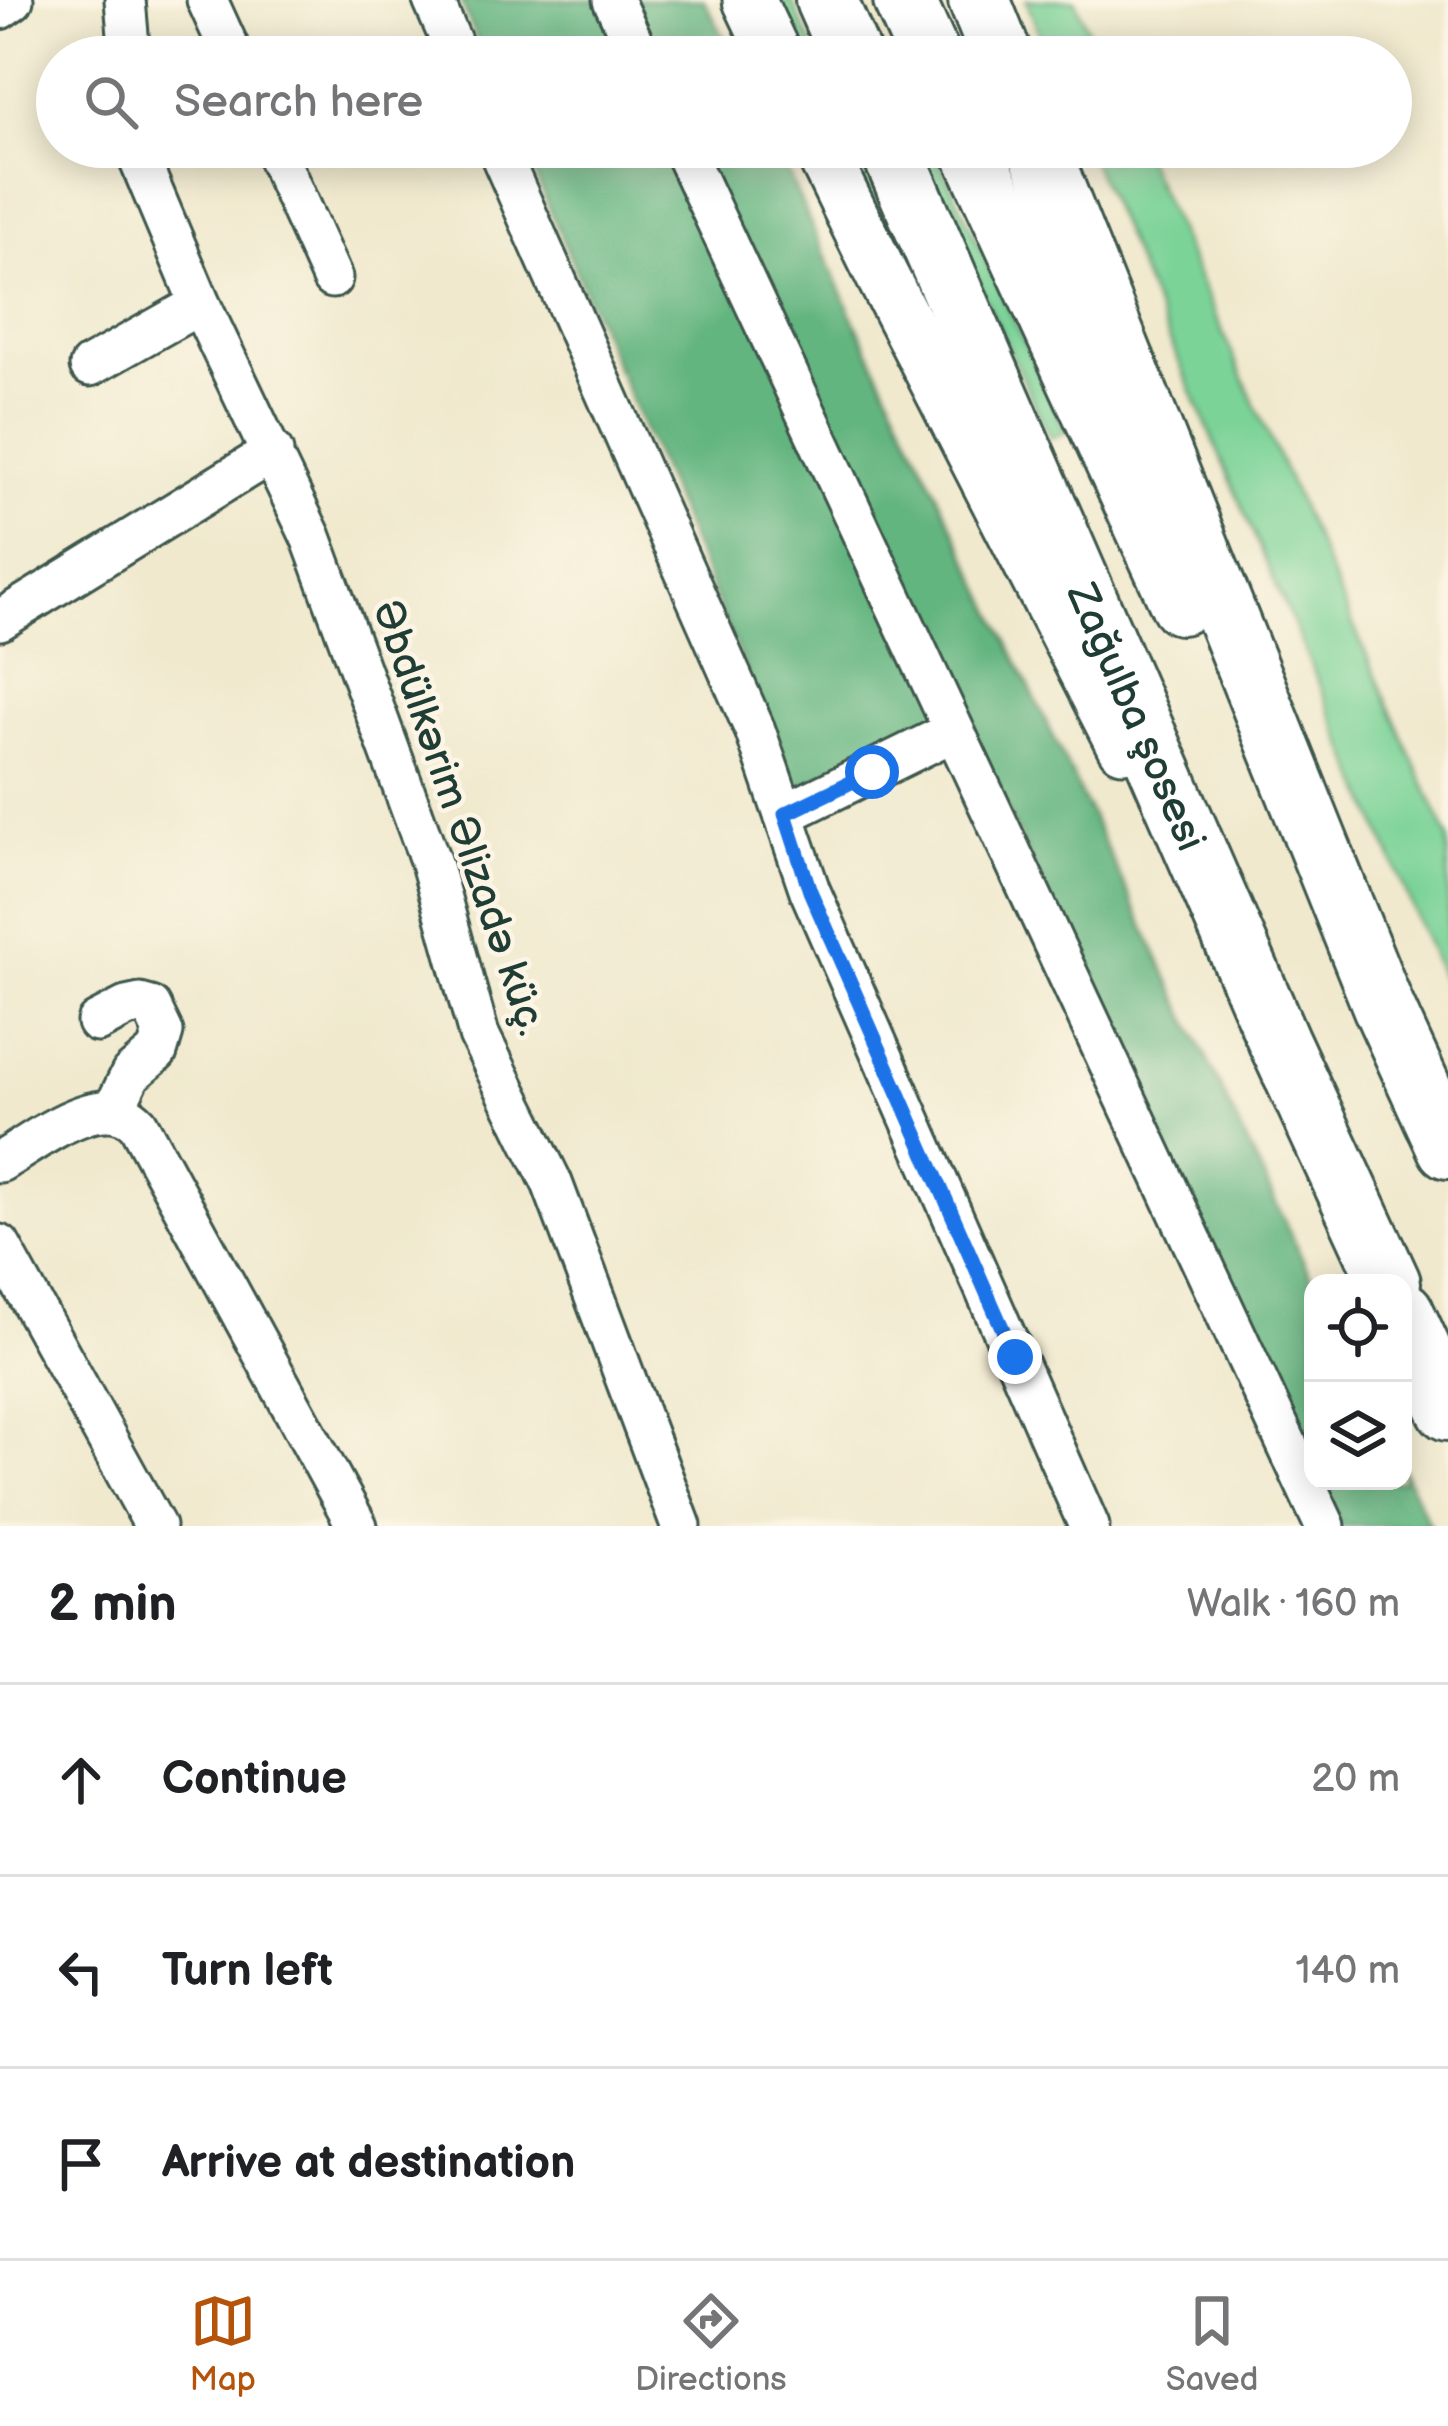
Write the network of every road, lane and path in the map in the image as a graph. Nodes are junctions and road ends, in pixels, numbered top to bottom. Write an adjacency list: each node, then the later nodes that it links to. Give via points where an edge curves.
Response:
1 (13, 0): 10 (street)
2 (125, 0): 11 (street)
3 (207, 0): 12 (street)
4 (433, 0): 13 (street)
5 (614, 0): 14 (street)
6 (748, 0): 15 (main road)
7 (826, 0): 16 (highway)
8 (904, 0): 17 (highway)
9 (979, 0): 18 (highway)
10 (0, 8)
11 (128, 36)
12 (223, 36)
13 (449, 36)
14 (630, 36)
15 (766, 36)
16 (842, 36)
17 (920, 36)
18 (994, 36)
19 (143, 168): 28 (street, Əbdülkərim Əlizadə küç.)
20 (282, 168): 27 (street)
21 (506, 168): 33 (street)
22 (692, 168): 32 (street)
23 (830, 168): 36 (main road)
24 (899, 168): 36 (highway, Zağulba şosesi)
25 (981, 168): 34 (highway, via 1233,717)
26 (1046, 168): 34 (highway)
27 (332, 278)
28 (200, 304): 29 (street); 30 (street, Əbdülkərim Əlizadə küç.)
29 (89, 366)
30 (273, 452): 31 (street); 46 (street, Əbdülkərim Əlizadə küç., via 430,863 479,1035 552,1183)
31 (0, 620)
32 (954, 731): 33 (street); 48 (street)
33 (785, 814): 47 (street, via 810,891)
34 (1383, 1006): 38 (highway)
35 (97, 1022): 37 (street, via 140,1004 151,1007 163,1032)
36 (1279, 1042): 41 (highway, Zağulba şosesi)
37 (114, 1109): 39 (street, via 92,1111); 45 (street, via 138,1124)
38 (1448, 1148)
39 (0, 1162)
40 (0, 1245): 44 (street)
41 (1386, 1274)
42 (1412, 1332): 43 (highway)
43 (1448, 1410)
44 (155, 1526)
45 (357, 1526)
46 (681, 1526)
47 (1089, 1526)
48 (1324, 1526)

